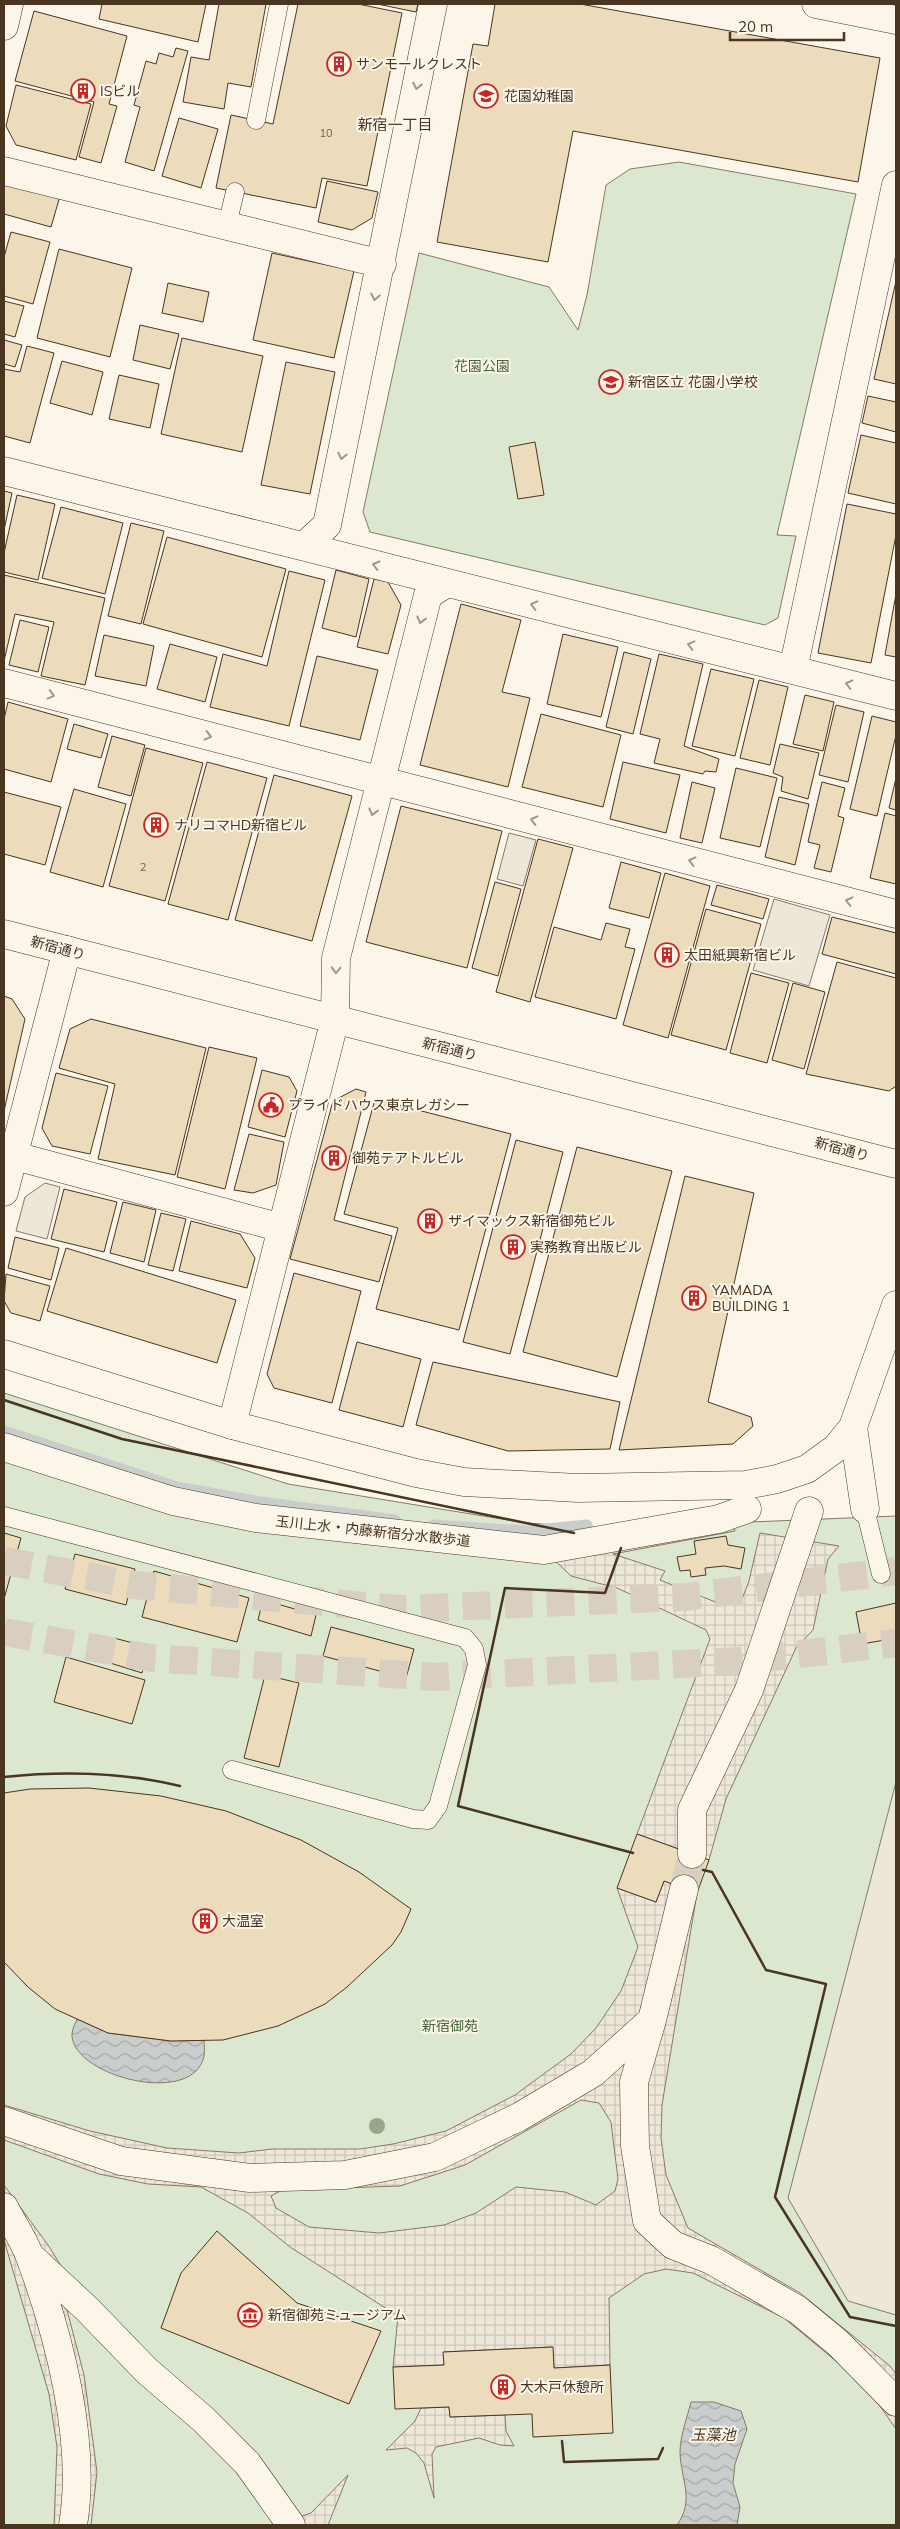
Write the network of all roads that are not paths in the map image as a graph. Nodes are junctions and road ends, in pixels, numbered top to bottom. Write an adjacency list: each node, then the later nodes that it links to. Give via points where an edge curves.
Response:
1 (10, 4): 6 (street)
2 (279, 4): 7 (lane)
3 (433, 4): 12 (street, one-way to 12)
4 (816, 4): 5 (street)
5 (896, 20)
6 (4, 26)
7 (256, 120)
8 (4, 171): 11 (street)
9 (896, 185): 16 (street)
10 (235, 192): 11 (lane)
11 (227, 225): 12 (street)
12 (382, 264): 14 (street, one-way to 14, via 327,525)
13 (4, 471): 14 (street)
14 (304, 546): 15 (street, one-way to 14)
15 (447, 583): 16 (street, one-way to 15); 19 (street, one-way to 19, via 428,595)
16 (793, 670): 18 (street, one-way to 16)
17 (4, 683): 19 (street, one-way to 19)
18 (896, 696)
19 (381, 780): 20 (street, one-way to 19); 23 (street, one-way to 23, via 336,958)
20 (896, 914)
21 (4, 934): 22 (street, 新宿通り)
22 (67, 950): 23 (street, 新宿通り); 24 (street)
23 (335, 1019): 25 (street, 新宿通り); 27 (street)
24 (9, 1154): 26 (street); 27 (street)
25 (896, 1164)
26 (4, 1192)
27 (282, 1228): 30 (street)
28 (896, 1306): 31 (street)
29 (4, 1354): 30 (street)
30 (232, 1425): 31 (street, via 416,1473 464,1482 578,1488 746,1485 807,1469)
31 (844, 1438): 34 (street)
32 (4, 1447): 33 (street, 玉川上水・内藤新宿分水散歩道, via 173,1501 256,1518 544,1550 719,1519)
33 (747, 1509)
34 (865, 1509): 37 (lane)
35 (809, 1511): 39 (street, via 749,1690 692,1810)
36 (4, 1516): 38 (lane, via 465,1638 474,1649 477,1664 438,1806 428,1820 413,1819)
37 (881, 1574)
38 (232, 1770)
39 (692, 1854)
40 (684, 1889): 41 (street)
41 (652, 2020): 42 (street, via 593,2073 519,2117 435,2157 345,2175 250,2178 121,2162); 45 (street, via 634,2082 635,2146 647,2221 673,2245 711,2260 798,2310 838,2343)
42 (4, 2121)
43 (4, 2207): 44 (street)
44 (30, 2256): 46 (street, via 67,2377 75,2450); 47 (street, via 247,2463)
45 (896, 2402)
46 (73, 2525)
47 (291, 2525)

